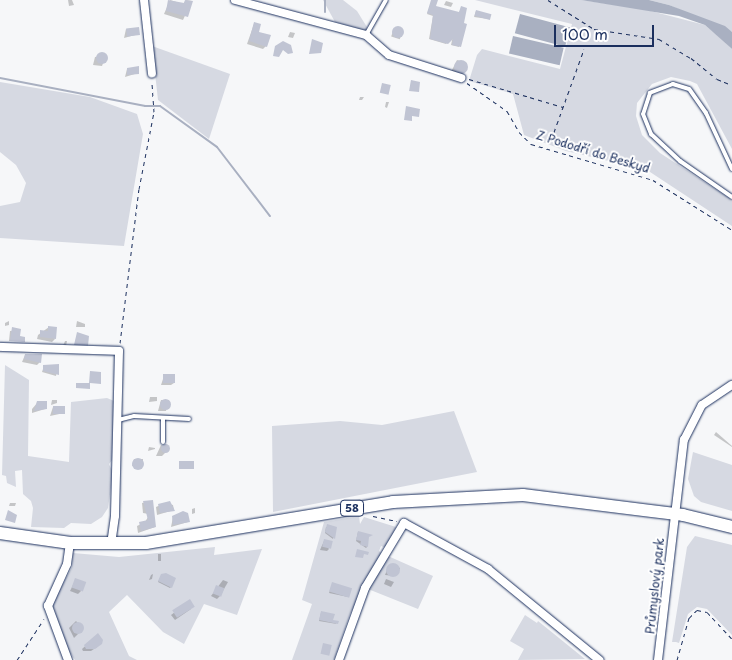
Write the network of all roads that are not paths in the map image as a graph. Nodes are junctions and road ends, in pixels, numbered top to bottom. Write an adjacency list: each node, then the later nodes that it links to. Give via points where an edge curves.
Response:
1 (144, 0): 5 (street)
2 (235, 0): 4 (street)
3 (386, 0): 4 (lane)
4 (366, 35): 6 (street, via 389,55)
5 (152, 74)
6 (461, 78)
7 (732, 169): 8 (lane, via 706,114 689,89 673,84 650,93 643,114 651,134 680,161)
8 (732, 197)
9 (0, 347): 13 (street, via 119,351)
10 (732, 384): 15 (street, Průmyslový park, via 702,406 687,430)
11 (163, 418): 12 (lane); 13 (lane, via 134,416); 14 (lane)
12 (189, 419)
13 (118, 420): 19 (street)
14 (163, 442)
15 (673, 513): 16 (main road, 58); 19 (main road, 58, via 523,495 462,496 393,502 176,540); 23 (street, Průmyslový park, via 667,602)
16 (732, 527)
17 (0, 532): 18 (main road, 58)
18 (70, 543): 19 (main road, 58); 21 (street, via 67,564 49,600 49,612)
19 (111, 545)
20 (594, 659): 22 (street, via 488,569 404,523 365,588)
21 (68, 660)
22 (339, 660)
23 (658, 660)

